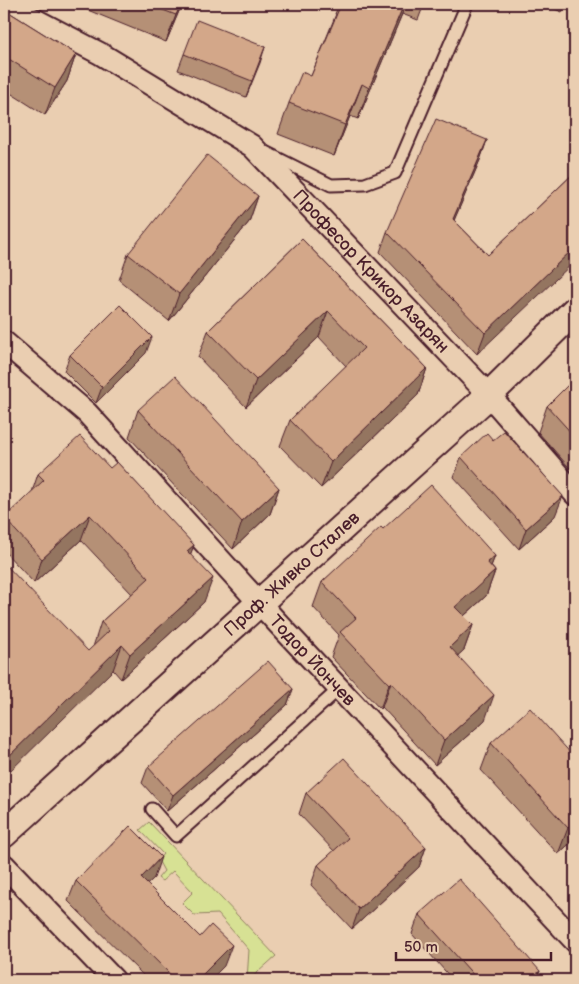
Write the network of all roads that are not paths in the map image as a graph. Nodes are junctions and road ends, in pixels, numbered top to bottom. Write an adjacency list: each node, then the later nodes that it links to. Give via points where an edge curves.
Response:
1 (5, 4): 3 (street, Професор Крикор Азарян, via 102,54)
2 (467, 4): 3 (lane, via 395,173 365,184 331,184)
3 (252, 146): 6 (street, Професор Крикор Азарян)
4 (575, 310): 6 (street, Проф. Живко Сталев)
5 (4, 342): 8 (street, Тодор Йончев, via 87,413)
6 (489, 395): 7 (street, Професор Крикор Азарян); 8 (street, Проф. Живко Сталев)
7 (575, 494)
8 (259, 603): 9 (street, Тодор Йончев); 11 (street, Проф. Живко Сталев)
9 (339, 689): 10 (lane, via 176,836); 13 (street, Тодор Йончев)
10 (152, 809)
11 (4, 834)
12 (4, 865): 14 (street)
13 (575, 941)
14 (114, 980)

